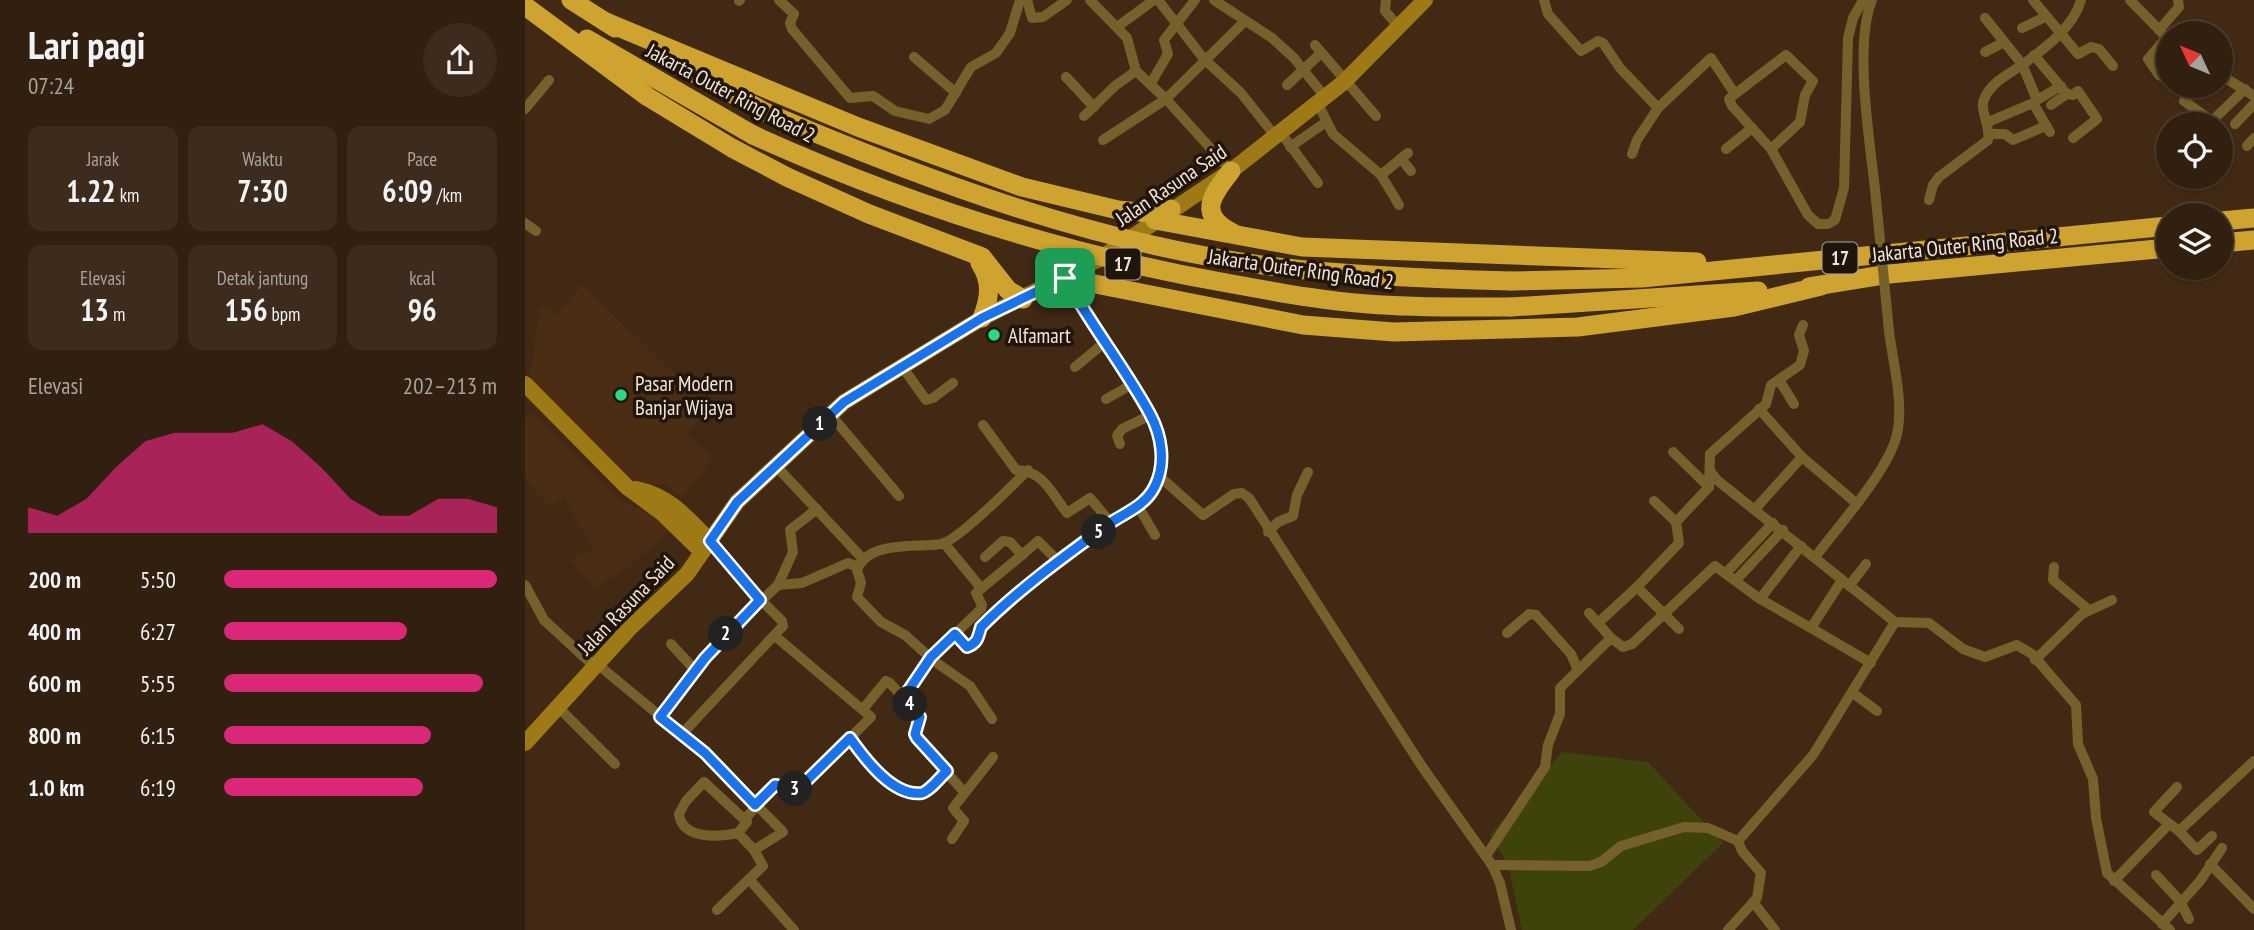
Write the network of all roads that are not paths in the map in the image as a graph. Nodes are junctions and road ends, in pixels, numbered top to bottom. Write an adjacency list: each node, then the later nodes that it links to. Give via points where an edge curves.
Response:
1 (529, 0): 95 (highway, Jakarta Outer Ring Road 2 / 17, bridge, via 753,135 915,202 1099,259 1367,304 1511,307)
2 (572, 0): 25 (highway, Jakarta Outer Ring Road 2 / 17)
3 (779, 0): 50 (street, via 793,14 792,29 850,98 873,96 895,111 923,119 941,114)
4 (1020, 0): 50 (street, via 1005,41 992,57 971,67)
5 (1027, 0): 6 (street, via 1032,18 1043,17)
6 (1067, 0)
7 (1090, 0): 27 (street)
8 (1156, 0): 26 (street); 27 (street)
9 (1195, 0): 26 (street)
10 (1214, 0): 23 (street)
11 (1386, 0): 28 (street, via 1385,11)
12 (1543, 0): 58 (street, via 1548,14 1581,51 1598,41 1603,43)
13 (1863, 0): 71 (street, via 1848,38 1844,188 1835,220 1818,224 1808,215)
14 (1872, 0): 124 (street, bridge, via 1864,62 1899,408 1897,434 1886,462)
15 (2033, 0): 21 (street)
16 (2081, 0): 31 (street, via 2074,17)
17 (2130, 0): 29 (street)
18 (2178, 0): 24 (street)
19 (525, 6): 91 (highway, via 648,97 732,148 857,209)
20 (1420, 6): 28 (main road, Jalan Rasuna Said)
21 (2045, 17): 30 (street); 31 (street)
22 (1985, 18): 32 (street)
23 (1245, 21): 37 (street); 41 (street, via 1272,38)
24 (2172, 21)
25 (605, 22): 79 (highway, via 857,127 1022,187); 93 (highway, Jakarta Outer Ring Road 2 / 17, bridge, via 765,112 926,178 1020,210 1132,239 1275,267 1367,276 1511,281 1642,278)
26 (1178, 25): 37 (street); 46 (street, via 1164,40 1168,54)
27 (1117, 27): 40 (street, via 1127,38)
28 (1399, 27): 45 (main road, Jalan Rasuna Said)
29 (2156, 27)
30 (2022, 28)
31 (2059, 33): 35 (street); 39 (street, via 2079,55 2091,47 2099,49)
32 (2004, 42): 34 (street); 38 (street)
33 (2156, 47): 42 (street, via 2148,59)
34 (1985, 52)
35 (2034, 55): 38 (street); 49 (street)
36 (914, 57): 50 (street)
37 (1204, 59): 54 (street); 68 (street)
38 (2022, 64): 49 (street, via 2037,100); 63 (street, via 1986,94 1983,108)
39 (2113, 66)
40 (1136, 71): 46 (street); 57 (street)
41 (1304, 71): 45 (street, via 1317,50); 48 (street); 55 (street)
42 (2156, 71)
43 (1066, 77): 57 (street)
44 (549, 80): 59 (street)
45 (1343, 82): 55 (main road, Jalan Rasuna Said); 61 (street)
46 (1151, 83): 54 (street)
47 (2233, 83): 52 (street)
48 (1287, 85)
49 (2064, 90): 56 (street); 67 (street, via 2073,95 2078,91 2097,119)
50 (955, 93)
51 (1735, 94): 58 (street, via 1711,58); 65 (street, via 1731,106); 71 (street, via 1788,54 1813,80 1800,122)
52 (2251, 94): 53 (street, via 2212,121); 64 (street)
53 (2187, 98)
54 (1167, 99): 69 (street); 73 (street)
55 (1322, 101): 62 (street); 68 (main road, Jalan Rasuna Said)
56 (2051, 105)
57 (1094, 107): 60 (street)
58 (1658, 107): 72 (street)
59 (525, 109)
60 (1084, 116)
61 (1376, 116)
62 (1326, 122): 68 (street); 75 (street)
63 (1988, 122): 66 (street); 66 (street, via 2033,103 2048,129 2013,140 2005,134)
64 (2235, 124)
65 (1752, 128): 70 (street); 71 (street)
66 (1989, 134): 77 (street, via 1985,144 1939,177)
67 (2073, 138)
68 (1282, 139): 73 (main road, Jalan Rasuna Said); 76 (street)
69 (1103, 140)
70 (1726, 149)
71 (1771, 149)
72 (1632, 154)
73 (1231, 171): 80 (main road, Jalan Rasuna Said); 87 (highway, via 1214,192 1211,214 1218,226)
74 (1411, 171): 75 (street, via 1405,157)
75 (1381, 175): 78 (street)
76 (1318, 183)
77 (1929, 200)
78 (1399, 205)
79 (1118, 210): 80 (highway); 86 (highway, via 1132,224)
80 (1163, 215): 86 (main road, Jalan Rasuna Said); 87 (highway)
81 (2254, 218): 82 (highway)
82 (2233, 220)
83 (525, 223): 85 (street)
84 (2156, 227): 93 (highway, Jakarta Outer Ring Road 2 / 17)
85 (536, 231)
86 (1131, 236): 92 (main road, Jalan Rasuna Said)
87 (1239, 237): 93 (highway, via 1302,247)
88 (2254, 240): 89 (highway)
89 (2233, 242)
90 (2156, 249): 95 (highway, Jakarta Outer Ring Road 2 / 17, via 1889,274)
91 (969, 251): 97 (highway, via 988,262 1008,290); 98 (highway, via 989,283)
92 (1101, 258): 94 (main road, Jalan Rasuna Said); 96 (highway, via 1097,276)
93 (1786, 263)
94 (1065, 278): 96 (highway); 97 (main road, Jalan Rasuna Said); 100 (street)
95 (1821, 286): 96 (highway, via 1734,307 1578,327 1432,331 1303,325)
96 (1115, 290)
97 (1023, 299): 98 (main road, Jalan Rasuna Said)
98 (982, 318): 101 (main road, Jalan Rasuna Said)
99 (1803, 325): 103 (street, via 1800,365)
100 (1104, 343): 102 (street); 106 (street)
101 (901, 365): 104 (street, via 926,400); 110 (main road, Jalan Rasuna Said)
102 (1075, 367)
103 (1779, 380): 108 (street); 109 (street, via 1768,388 1768,400)
104 (953, 383)
105 (525, 384): 136 (main road, via 627,487 653,492)
106 (1132, 385): 107 (street); 111 (street)
107 (1106, 399)
108 (1794, 404)
109 (1759, 409): 115 (street); 118 (street, via 1710,454)
110 (830, 414): 116 (main road, Jalan Rasuna Said); 122 (street)
111 (1151, 415): 113 (street, via 1120,431); 120 (street, via 1162,456)
112 (983, 425): 117 (street, via 1007,462 1016,470)
113 (1120, 444)
114 (1673, 452): 121 (street)
115 (1802, 457): 124 (street); 127 (street)
116 (776, 466): 126 (street); 136 (main road, Jalan Rasuna Said, via 737,502)
117 (1028, 470): 129 (street, via 1048,484 1067,513 1090,498); 134 (street)
118 (1710, 471): 121 (street); 127 (street)
119 (1308, 472): 132 (street, via 1293,516)
120 (1159, 476): 125 (street); 132 (street, via 1203,515 1234,494 1245,494)
121 (1709, 487): 128 (street)
122 (899, 496)
123 (1654, 501): 128 (street)
124 (1856, 503): 138 (street)
125 (1138, 506): 129 (street); 133 (street)
126 (817, 509): 141 (street); 148 (street, via 790,530 793,552)
127 (1755, 509): 130 (street)
128 (1676, 522): 149 (street, via 1678,545)
129 (1111, 523): 140 (street)
130 (1773, 523): 131 (street); 144 (street)
131 (1783, 530): 135 (street); 145 (street)
132 (1268, 532): 197 (street)
133 (1155, 535)
134 (944, 543): 141 (street, via 883,550); 150 (street)
135 (1801, 546): 138 (street); 151 (street)
136 (706, 547): 152 (street); 169 (main road, Jalan Rasuna Said, via 682,579)
137 (1022, 555): 139 (street, via 1006,540); 140 (street, via 1038,541); 150 (street, via 988,587)
138 (1816, 556): 146 (street)
139 (985, 557)
140 (1059, 562): 161 (street, via 993,615 981,627 975,643 967,647)
141 (860, 563): 148 (street, via 848,563 802,583); 166 (street, via 858,601)
142 (1866, 564): 146 (street)
143 (2054, 567): 154 (street, via 2053,580)
144 (1726, 572): 145 (street); 156 (street, via 1715,566)
145 (1736, 580): 151 (street)
146 (1845, 583): 157 (street); 159 (street)
147 (525, 584): 169 (street, via 544,620)
148 (778, 585): 152 (street)
149 (1637, 587): 156 (street); 158 (street)
150 (981, 588): 161 (street, via 976,595 981,609)
151 (1761, 599): 159 (street)
152 (760, 600): 163 (street, via 782,621); 171 (street)
153 (2112, 600): 154 (street)
154 (2089, 610): 167 (street)
155 (1589, 613): 158 (street)
156 (1662, 615): 160 (street); 164 (street, via 1628,647)
157 (1895, 622): 167 (street, via 1929,623 1978,656 2017,645); 168 (street)
158 (1598, 623): 164 (street)
159 (1811, 628): 168 (street)
160 (1679, 629)
161 (955, 634): 166 (street)
162 (1507, 634): 170 (street, via 1529,614 1536,615 1571,654)
163 (775, 636): 175 (street); 179 (street)
164 (1611, 638): 170 (street)
165 (671, 644): 171 (street)
166 (931, 657): 173 (street); 178 (street, via 971,686)
167 (2035, 660): 201 (street, via 2076,705 2078,744 2094,779 2104,866)
168 (1871, 663): 172 (street)
169 (596, 666): 174 (main road, Jalan Rasuna Said); 177 (street)
170 (1577, 668): 197 (street, via 1558,693 1560,714 1545,767)
171 (696, 671): 177 (street)
172 (1853, 693): 176 (street); 194 (street, via 1792,783)
173 (904, 697): 175 (street, via 886,681); 185 (street, via 920,717 917,738)
174 (558, 708): 181 (main road, Jalan Rasuna Said); 184 (street)
175 (863, 709): 180 (street, via 871,718)
176 (1877, 711)
177 (660, 717): 179 (street)
178 (992, 719)
179 (681, 735): 188 (street)
180 (850, 738): 185 (street, via 871,764 906,791 921,793); 188 (street, via 798,789 775,785)
181 (525, 743)
182 (993, 757): 187 (street)
183 (2254, 761): 190 (street)
184 (615, 764)
185 (947, 771): 187 (street)
186 (2177, 787): 190 (street, via 2154,812)
187 (964, 792): 193 (street, via 953,808 964,821)
188 (755, 805): 189 (street); 196 (street, via 783,833)
189 (745, 820): 191 (street, via 748,823); 191 (street, via 704,782 679,814 688,830 704,836)
190 (2174, 828): 192 (street, via 2197,850); 201 (street)
191 (738, 833): 196 (street)
192 (2212, 835)
193 (953, 839)
194 (1738, 841): 197 (street, via 1708,828 1684,827 1621,846 1589,866); 203 (street, via 1761,873 1762,884)
195 (2222, 848): 198 (street)
196 (754, 850): 200 (street, via 763,866)
197 (1489, 860): 209 (street, via 1500,883)
198 (2210, 864): 202 (street); 204 (street)
199 (2156, 875): 202 (street)
200 (750, 879): 205 (street); 208 (street)
201 (2114, 881): 207 (street)
202 (2180, 901): 206 (street); 207 (street)
203 (1753, 902): 210 (street); 211 (street)
204 (2254, 909)
205 (717, 910)
206 (2189, 919)
207 (2166, 927)
208 (794, 930)
209 (1511, 930)
210 (1728, 930)
211 (1775, 930)

